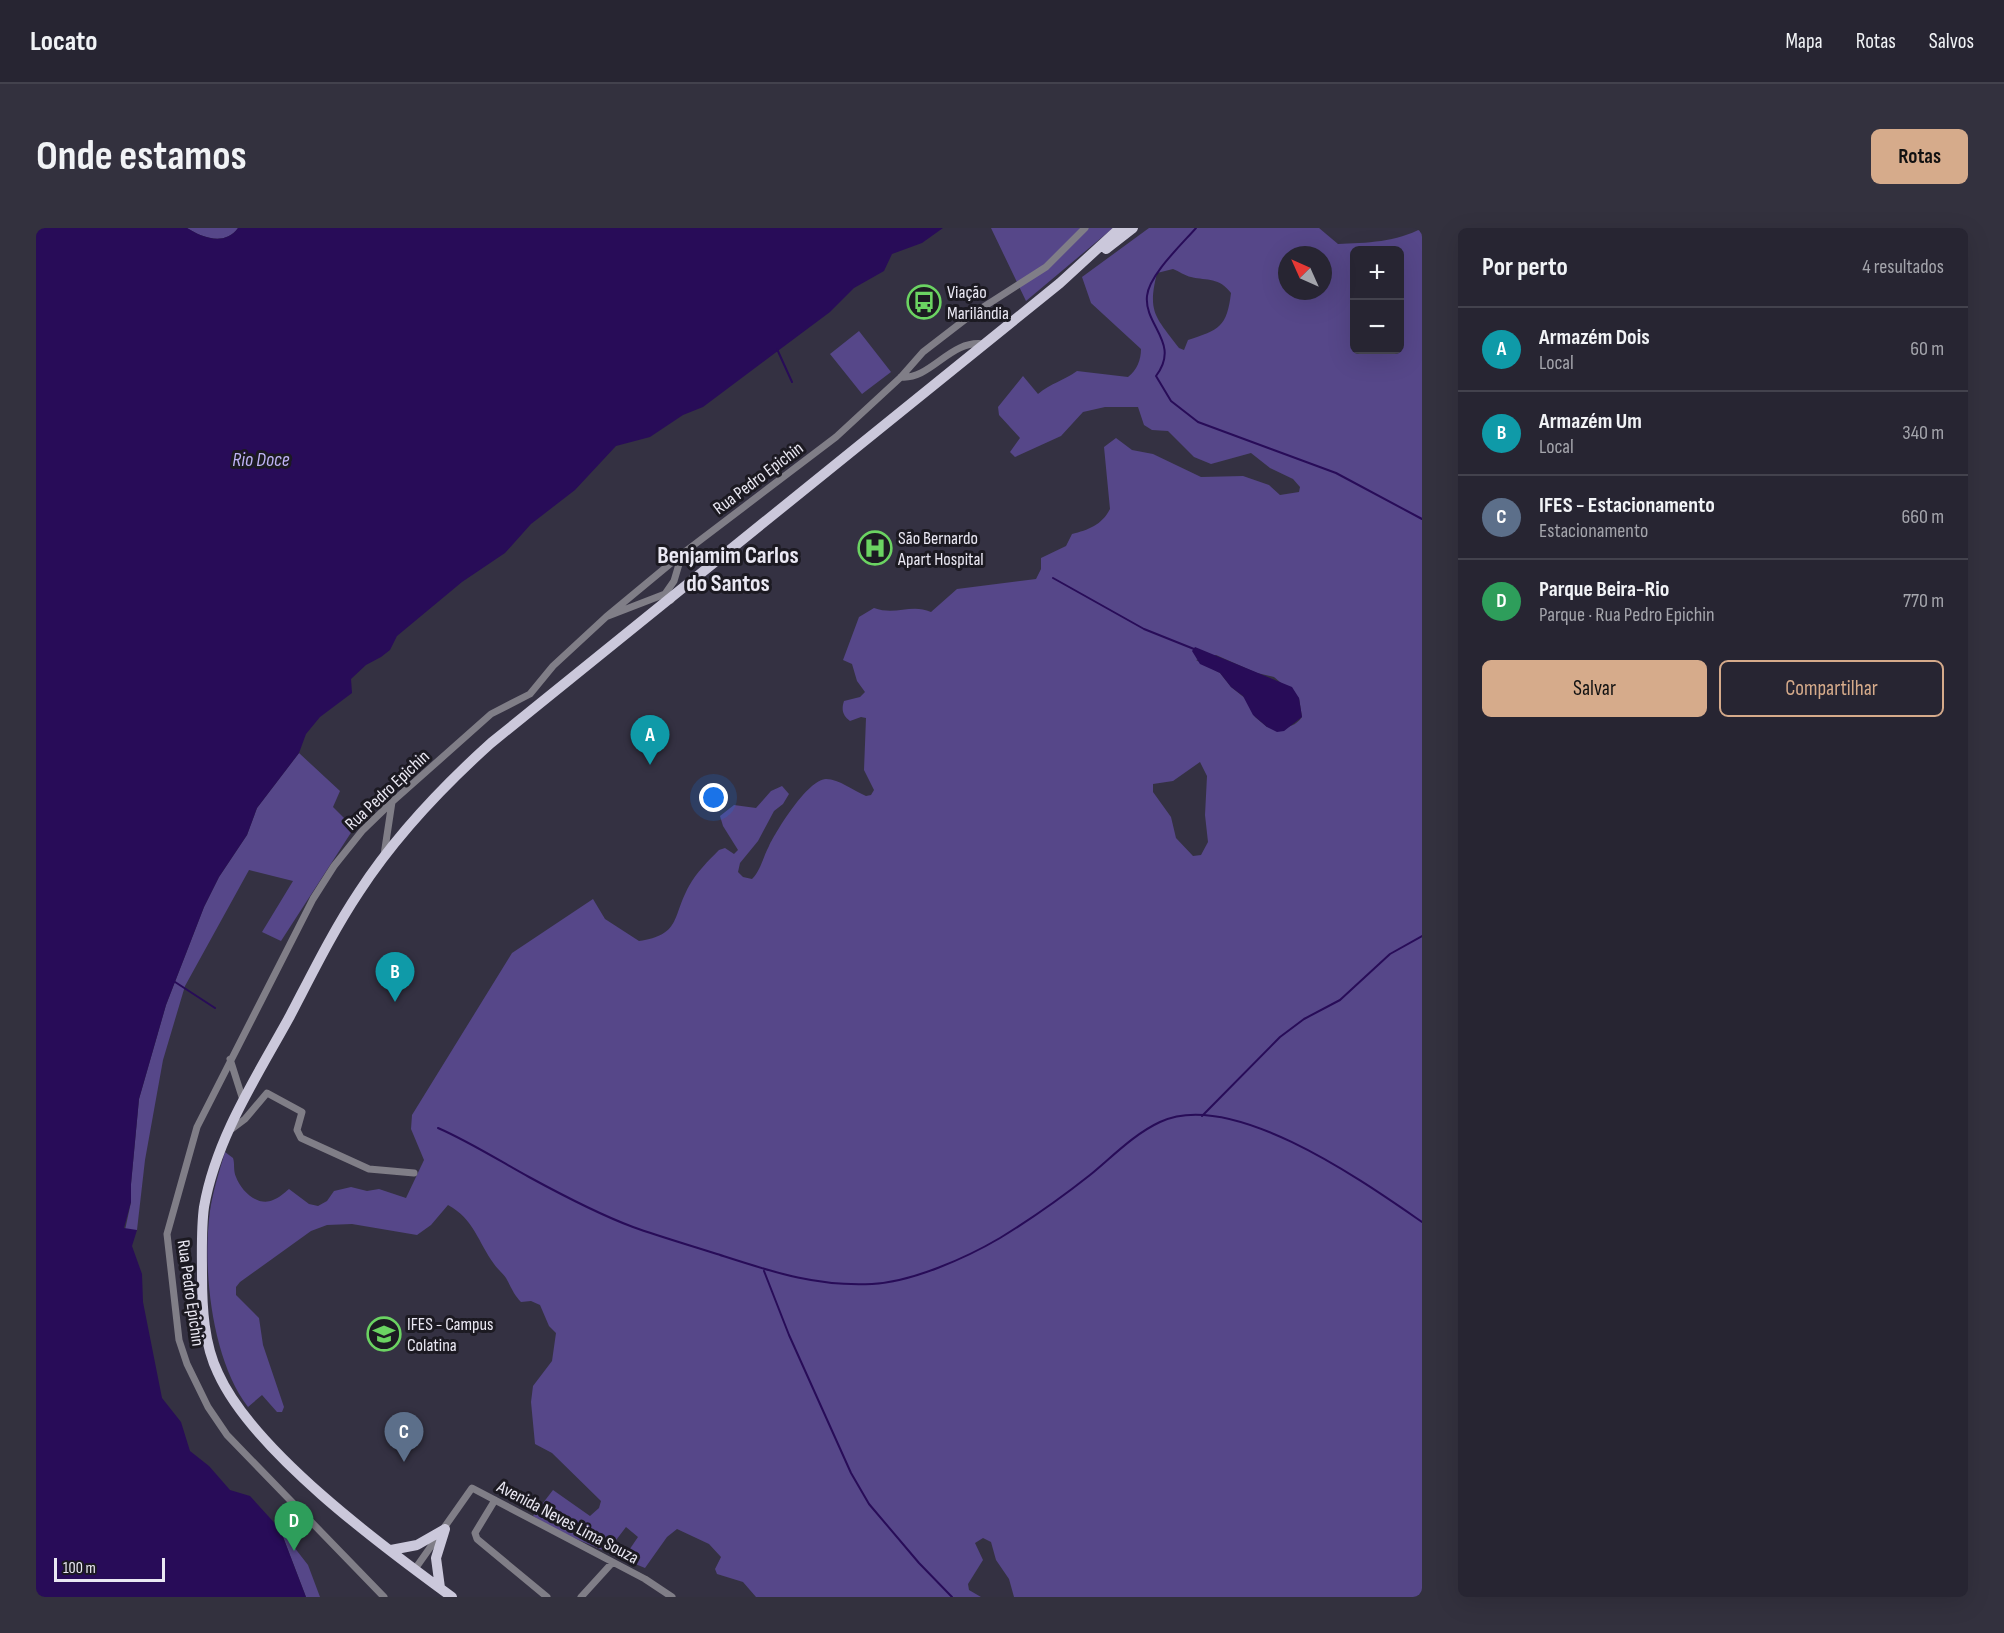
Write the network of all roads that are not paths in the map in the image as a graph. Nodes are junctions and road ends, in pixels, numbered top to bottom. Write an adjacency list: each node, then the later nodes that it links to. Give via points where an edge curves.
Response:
1 (1085, 228): 6 (street, Rua Pedro Epichin, via 1046,267 971,315 923,352)
2 (1120, 228): 4 (main road)
3 (1133, 228): 4 (main road)
4 (1060, 283): 5 (main road)
5 (984, 344): 6 (street, via 962,346 916,374); 8 (main road)
6 (901, 377): 7 (street, Rua Pedro Epichin, via 836,437)
7 (682, 554): 8 (street); 9 (street, Rua Pedro Epichin)
8 (668, 597): 9 (street); 11 (main road, via 451,778)
9 (606, 616): 10 (street, Rua Pedro Epichin, via 553,666 530,694 491,714)
10 (392, 802): 11 (street); 12 (street, Rua Pedro Epichin, via 362,831 313,899)
11 (383, 857): 13 (main road, via 342,920)
12 (230, 1059): 13 (street); 22 (street, Rua Pedro Epichin, via 197,1127 167,1234 178,1340 204,1398 227,1435)
13 (244, 1100): 14 (main road)
14 (229, 1131): 15 (street, via 267,1093 302,1112 297,1133 301,1138 369,1169); 18 (main road, via 204,1206 202,1236 206,1337 217,1372 231,1398 290,1465)
15 (414, 1173)
16 (495, 1500): 17 (street, Avenida Neves Lima Souza, via 472,1488); 19 (street, Avenida Neves Lima Souza); 24 (street, via 475,1533 477,1539)
17 (444, 1529): 18 (main road, via 417,1545); 20 (street, Avenida Neves Lima Souza); 21 (main road, via 436,1558)
18 (391, 1550): 20 (main road)
19 (612, 1563): 25 (street); 26 (street, Avenida Neves Lima Souza)
20 (415, 1569): 21 (main road)
21 (440, 1588): 23 (main road)
22 (384, 1597)
23 (452, 1597)
24 (547, 1597)
25 (581, 1597)
26 (672, 1597)

